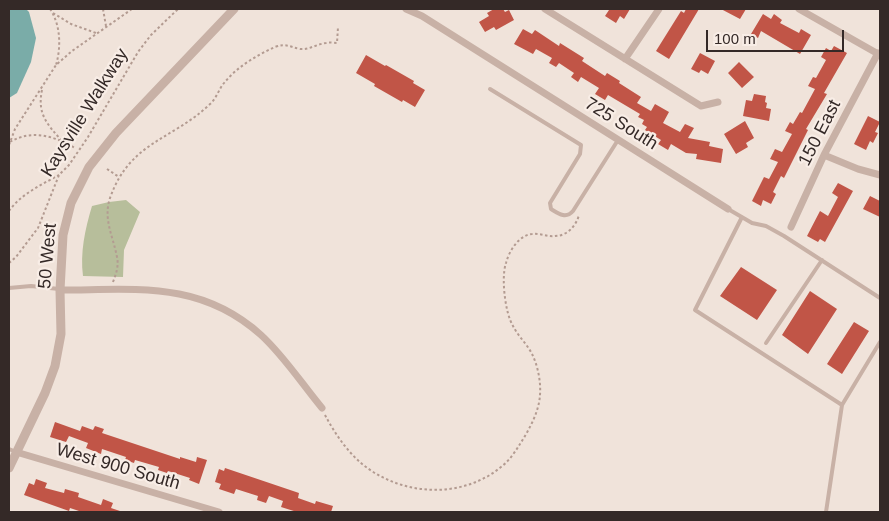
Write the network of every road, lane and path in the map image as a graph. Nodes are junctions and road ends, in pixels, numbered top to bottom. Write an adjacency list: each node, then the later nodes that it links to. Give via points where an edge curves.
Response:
1 (50, 9): 10 (path)
2 (103, 9): 11 (path)
3 (132, 9): 11 (path)
4 (178, 9): 26 (path, Kaysville Walkway, via 138,52 92,130)
5 (234, 9): 37 (street, 50 West, via 116,133 89,167 71,203 62,235)
6 (406, 9): 20 (street, 725 South)
7 (545, 9): 15 (street)
8 (659, 9): 15 (street)
9 (799, 9): 14 (street)
10 (53, 13): 13 (path); 16 (path, via 60,51)
11 (106, 26): 13 (path)
12 (338, 27): 28 (path, via 337,43 299,49 290,45 276,47 237,69 224,82 212,103 139,153)
13 (96, 34): 16 (path)
14 (879, 54): 24 (street, 150 East)
15 (625, 59): 19 (street, via 701,106)
16 (56, 66): 17 (path)
17 (43, 88): 21 (path, via 40,99 44,118); 22 (path, via 15,130)
18 (490, 89): 29 (lane, via 581,145 580,154 550,203 551,209 565,216)
19 (718, 102)
20 (618, 140): 29 (lane); 30 (street, 725 South)
21 (62, 141): 22 (path, via 36,135 18,137); 23 (path)
22 (10, 144)
23 (75, 148)
24 (824, 155): 27 (street); 33 (street, 150 East)
25 (107, 169): 28 (path)
26 (59, 175): 31 (path, via 39,186); 35 (path, Kaysville Walkway, via 38,228)
27 (880, 175)
28 (120, 177): 38 (path, via 107,209 110,236 118,258)
29 (576, 207): 43 (path, via 578,217 572,228 555,236 533,234 523,237 513,248 505,266 504,284 510,320 532,355 538,372 540,396 531,425 503,466 478,481 442,490 396,483 360,463 338,436)
30 (728, 208): 32 (lane, 725 South)
31 (9, 211)
32 (742, 218): 34 (lane, 725 South, via 766,226); 42 (lane, via 695,310)
33 (791, 227)
34 (822, 260): 39 (lane, 725 South); 41 (lane)
35 (9, 263)
36 (9, 288): 37 (lane, via 31,286)
37 (60, 290): 38 (street); 44 (street, 50 West, via 61,334 54,366 45,393)
38 (111, 290): 43 (street, via 176,292 226,310 271,344)
39 (880, 298)
40 (880, 342): 42 (lane)
41 (766, 343)
42 (842, 405): 47 (lane)
43 (322, 408)
44 (12, 451): 45 (street, 50 West); 46 (street, West 900 South)
45 (9, 468)
46 (219, 512)
47 (826, 512)

